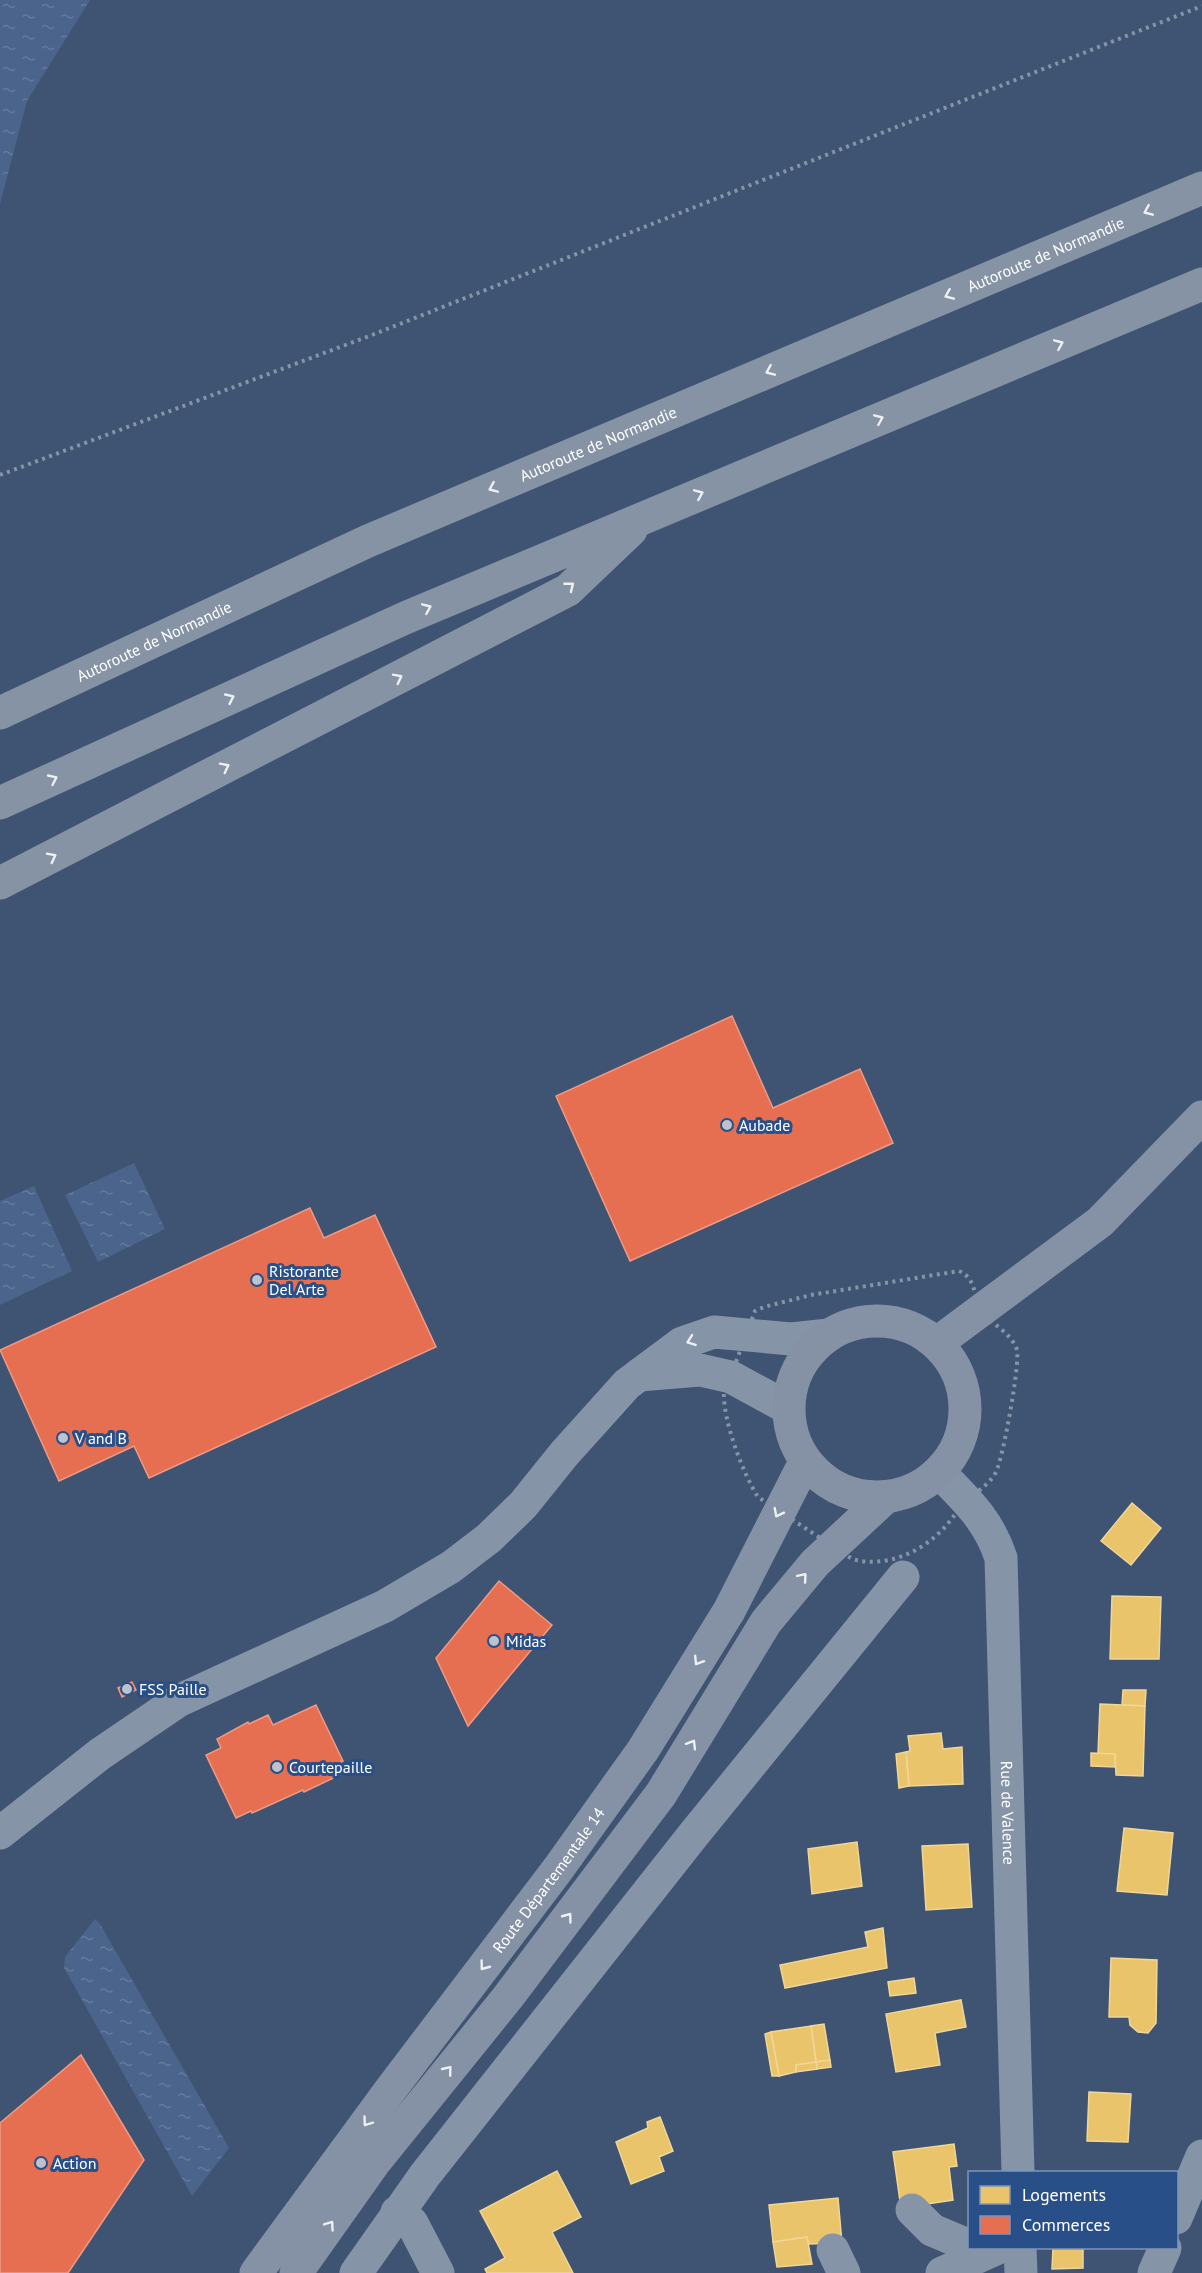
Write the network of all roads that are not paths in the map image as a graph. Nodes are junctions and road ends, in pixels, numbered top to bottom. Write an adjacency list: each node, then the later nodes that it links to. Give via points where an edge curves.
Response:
1 (1202, 188): 4 (highway, Autoroute de Normandie, one-way to 4, via 368,541)
2 (1202, 284): 3 (highway, one-way to 2)
3 (645, 516): 5 (highway, one-way to 3, via 405,618); 6 (highway, one-way to 3, via 568,590)
4 (0, 713)
5 (0, 803)
6 (0, 884)
7 (1202, 1117): 9 (main road, via 1100,1222)
8 (829, 1335): 9 (main road, via 855,1323 884,1321 912,1328); 10 (street, one-way to 10, via 791,1339 714,1332 682,1343); 11 (main road, via 807,1354 793,1379)
9 (937, 1343): 13 (main road, via 954,1365 964,1393 965,1422 956,1449)
10 (639, 1375): 11 (street, via 700,1370 731,1377); 16 (street, via 564,1454 523,1505 451,1567 385,1606 178,1701 100,1754)
11 (788, 1408): 12 (main road, via 792,1436)
12 (805, 1461): 14 (main road, via 819,1477 837,1488 857,1495); 26 (main road, Route Départementale 14, one-way to 26, via 729,1611 643,1750)
13 (939, 1472): 14 (main road, via 915,1489); 18 (street, Rue de Valence, via 980,1515 994,1536 1001,1558)
14 (886, 1497): 27 (main road, one-way to 14, via 374,2163 508,1997 661,1794 766,1622 815,1563)
15 (903, 1577): 20 (street, via 694,1834)
16 (0, 1833)
17 (1202, 2156): 21 (street)
18 (1018, 2171)
19 (912, 2210): 22 (street, via 932,2230)
20 (397, 2212): 28 (street); 29 (street, via 412,2223)
21 (1178, 2213)
22 (968, 2241)
23 (988, 2249): 30 (street)
24 (991, 2249): 31 (street)
25 (1164, 2249): 32 (street)
26 (256, 2273)
27 (296, 2273)
28 (356, 2273)
29 (438, 2273)
30 (942, 2273)
31 (1021, 2273)
32 (1154, 2273)

